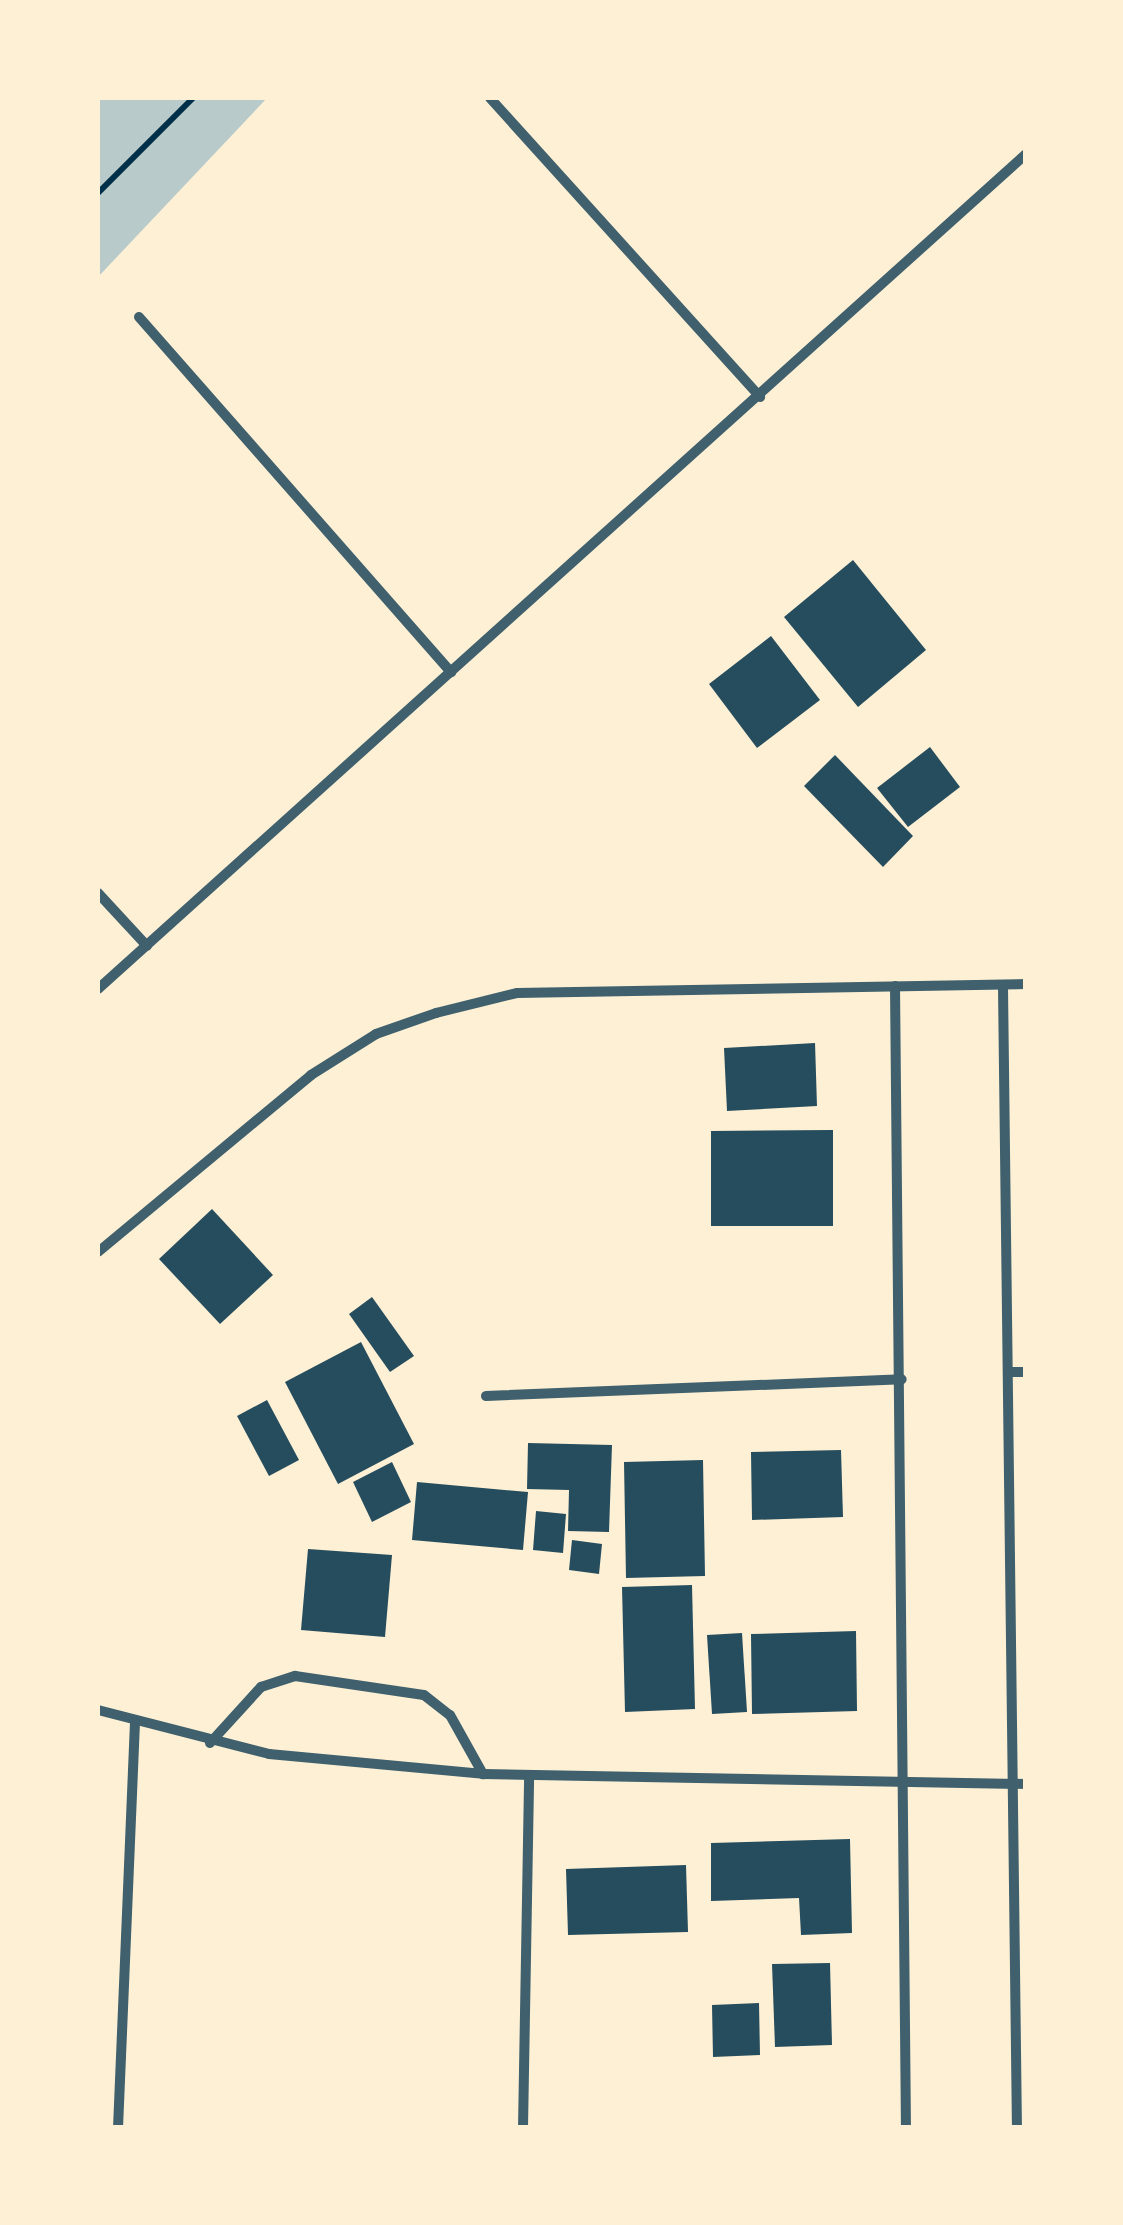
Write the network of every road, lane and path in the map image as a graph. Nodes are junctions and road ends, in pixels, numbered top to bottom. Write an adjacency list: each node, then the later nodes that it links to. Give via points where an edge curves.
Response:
1 (193, 98): 4 (path)
2 (490, 98): 6 (street)
3 (1026, 154): 6 (street)
4 (98, 194)
5 (139, 316): 7 (street)
6 (760, 396): 7 (street)
7 (451, 672): 9 (street)
8 (98, 892): 9 (street)
9 (147, 946): 13 (street)
10 (1026, 984): 12 (street)
11 (895, 986): 12 (street); 14 (street, via 517,993 436,1013 376,1034 312,1075); 17 (street)
12 (1003, 987): 15 (street)
13 (98, 990)
14 (98, 1252)
15 (1008, 1372): 16 (street); 24 (street)
16 (1026, 1372)
17 (902, 1378): 18 (street); 25 (street)
18 (486, 1396)
19 (98, 1710): 20 (street)
20 (136, 1723): 21 (street); 26 (street)
21 (210, 1744): 22 (street); 22 (street, via 261,1687 295,1676 424,1695 450,1715)
22 (482, 1774): 23 (street)
23 (529, 1777): 25 (street); 27 (street)
24 (1019, 1783): 25 (street); 29 (street)
25 (904, 1785): 28 (street)
26 (118, 2128)
27 (523, 2128)
28 (906, 2128)
29 (1017, 2128)

